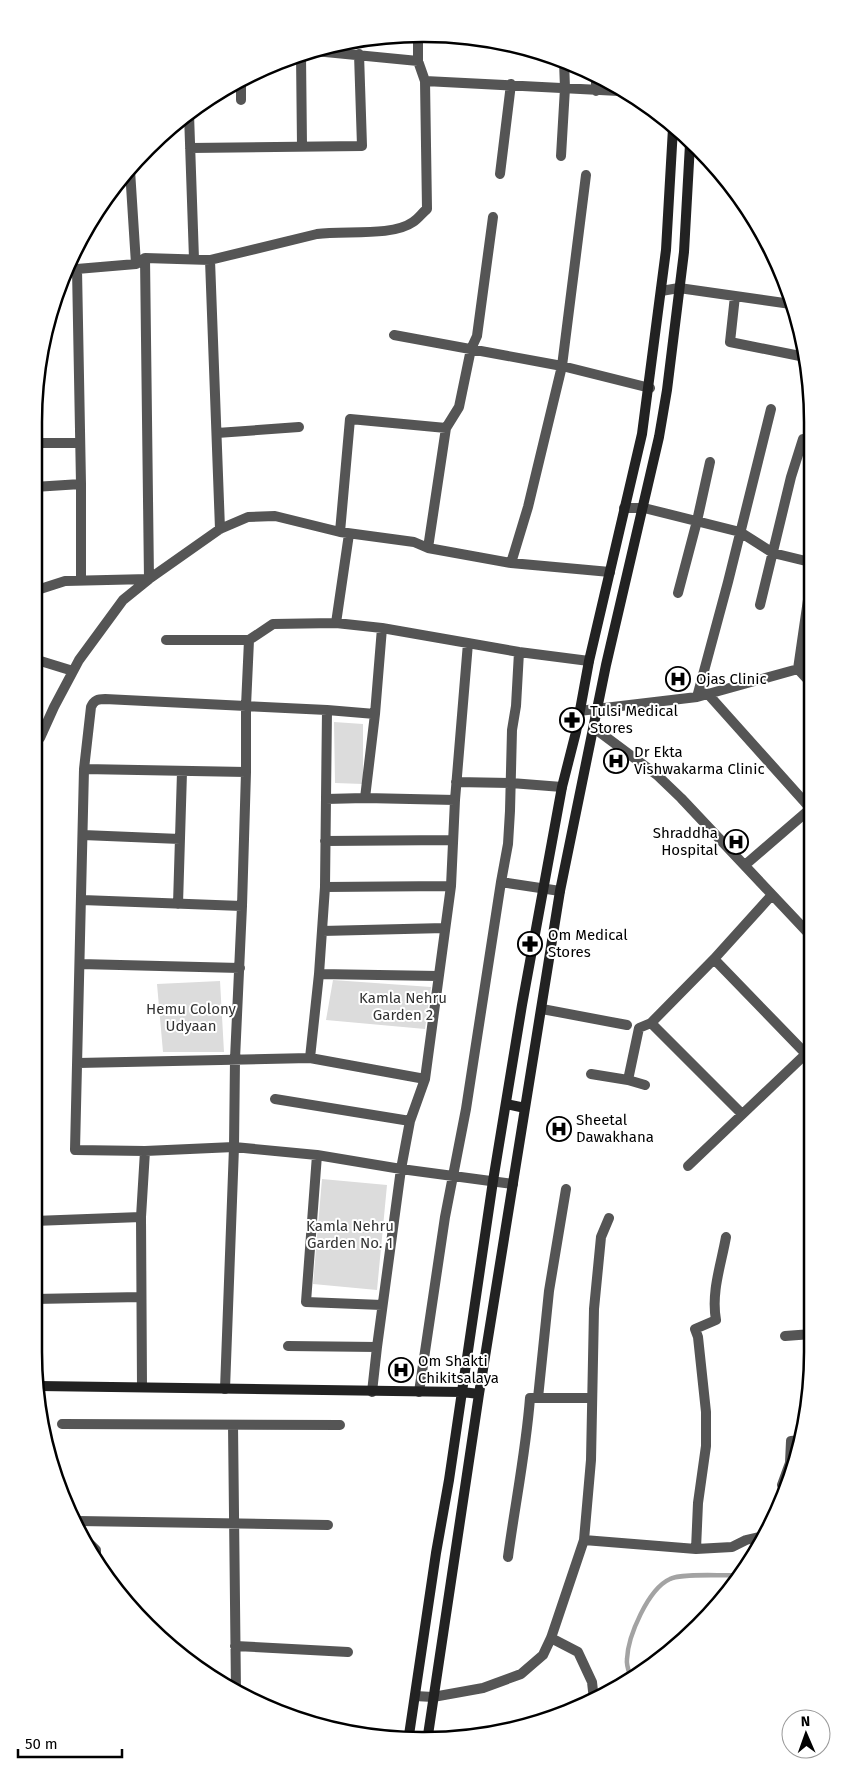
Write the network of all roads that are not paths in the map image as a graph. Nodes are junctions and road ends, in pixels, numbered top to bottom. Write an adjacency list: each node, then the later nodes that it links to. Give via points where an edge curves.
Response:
1 (418, 42): 4 (street)
2 (337, 52): 3 (street)
3 (359, 54): 4 (street); 17 (street, via 362,146)
4 (418, 61): 7 (street)
5 (301, 63): 17 (street)
6 (564, 69): 10 (street)
7 (424, 80): 8 (street); 26 (street, via 427,209 411,224 378,232 334,231)
8 (511, 84): 10 (street); 21 (street)
9 (596, 84): 12 (street)
10 (565, 88): 12 (street); 20 (street)
11 (241, 89): 14 (street)
12 (596, 91): 13 (street)
13 (609, 91)
14 (241, 100)
15 (189, 122): 18 (street)
16 (673, 136): 31 (street)
17 (302, 146): 18 (street)
18 (190, 148): 25 (street)
19 (690, 152): 30 (street)
20 (560, 156)
21 (500, 174)
22 (586, 175): 37 (street)
23 (131, 179): 27 (street)
24 (493, 217): 35 (street, via 477,336)
25 (194, 259): 26 (street); 27 (street)
26 (210, 260): 42 (street)
27 (141, 261): 28 (street); 60 (street)
28 (76, 267)
29 (71, 278): 45 (street)
30 (679, 288): 31 (street); 32 (street); 50 (street, via 664,409)
31 (661, 291): 38 (street)
32 (735, 296): 33 (street); 36 (street, via 730,342)
33 (784, 303)
34 (394, 335): 35 (street)
35 (471, 349): 37 (street); 41 (street, via 459,407)
36 (797, 355)
37 (562, 366): 38 (street); 58 (street, via 528,508)
38 (650, 388): 49 (street)
39 (771, 408): 53 (street)
40 (299, 427): 42 (street)
41 (446, 428): 54 (street, via 350,419); 55 (street)
42 (217, 433): 52 (street)
43 (803, 439): 56 (street)
44 (42, 443): 45 (street)
45 (80, 443): 47 (street)
46 (710, 462): 51 (street)
47 (81, 484): 48 (street); 61 (street)
48 (42, 486)
49 (624, 508): 50 (street); 59 (street)
50 (644, 508): 51 (street); 79 (street)
51 (697, 522): 53 (street); 63 (street)
52 (220, 529): 54 (street, via 248,516 275,516); 60 (street)
53 (740, 532): 56 (street); 77 (street)
54 (344, 533): 55 (street, via 414,542); 65 (street)
55 (428, 548): 58 (street)
56 (773, 553): 57 (street); 64 (street)
57 (804, 561)
58 (511, 562): 59 (street)
59 (610, 572): 73 (street)
60 (149, 579): 61 (street); 75 (street, via 122,600)
61 (81, 580): 62 (street, via 64,581)
62 (42, 588)
63 (678, 593)
64 (760, 605)
65 (336, 623): 67 (street); 69 (street, via 273,624)
66 (804, 625): 74 (street)
67 (382, 628): 70 (street); 82 (street)
68 (166, 640): 69 (street)
69 (249, 640): 78 (street)
70 (468, 643): 71 (street); 88 (street)
71 (519, 652): 73 (street); 89 (street)
72 (42, 661): 75 (street)
73 (589, 661): 81 (street)
74 (798, 669): 76 (street); 77 (street)
75 (73, 671): 84 (street)
76 (804, 676)
77 (702, 695): 79 (street); 94 (street)
78 (246, 706): 80 (street); 85 (street, via 98,699 91,707); 87 (street)
79 (598, 708): 81 (street); 83 (street)
80 (327, 710): 82 (street); 92 (street)
81 (579, 711): 90 (street)
82 (375, 714): 91 (street)
83 (594, 728): 100 (street, via 657,775); 105 (street)
84 (42, 734)
85 (84, 769): 86 (street); 96 (street)
86 (182, 772): 87 (street); 97 (street)
87 (246, 772): 109 (street)
88 (456, 782): 89 (street); 93 (street)
89 (511, 783): 90 (street); 101 (street, via 508,844)
90 (562, 787): 104 (street)
91 (365, 798): 92 (street); 93 (street)
92 (326, 799): 99 (street)
93 (455, 800): 98 (street)
94 (804, 802)
95 (804, 813): 100 (street)
96 (83, 835): 97 (street); 107 (street)
97 (180, 839): 108 (street)
98 (453, 840): 99 (street); 102 (street)
99 (325, 841): 103 (street)
100 (745, 865): 106 (street)
101 (501, 882): 104 (street); 140 (street, via 466,1109)
102 (451, 886): 103 (street); 110 (street)
103 (325, 887): 112 (street)
104 (543, 888): 105 (street); 131 (street)
105 (560, 891): 118 (street)
106 (771, 896): 111 (street); 113 (street)
107 (82, 900): 108 (street); 114 (street)
108 (178, 904): 109 (street)
109 (242, 906): 115 (street)
110 (445, 928): 112 (street); 117 (street)
111 (804, 929)
112 (322, 930): 116 (street)
113 (714, 958): 119 (street); 121 (street)
114 (80, 964): 115 (street); 125 (street)
115 (240, 968): 124 (street)
116 (319, 974): 117 (street); 123 (street)
117 (438, 976): 127 (street)
118 (542, 1009): 120 (street); 132 (street)
119 (651, 1022): 128 (street, via 638,1028); 133 (street)
120 (627, 1025)
121 (804, 1048)
122 (804, 1056): 133 (street)
123 (310, 1058): 124 (street); 127 (street)
124 (235, 1059): 125 (street); 135 (street)
125 (78, 1063): 136 (street, via 75,1150)
126 (591, 1074): 128 (street)
127 (424, 1078): 134 (street)
128 (628, 1080): 129 (street)
129 (645, 1085)
130 (275, 1099): 134 (street)
131 (506, 1104): 132 (street); 141 (street)
132 (525, 1108): 142 (street)
133 (742, 1114): 138 (street)
134 (410, 1121): 139 (street)
135 (234, 1147): 136 (street); 137 (street); 157 (street)
136 (145, 1151): 144 (street)
137 (317, 1155): 139 (street); 150 (street, via 306,1302)
138 (688, 1166)
139 (401, 1169): 140 (street); 150 (street)
140 (452, 1176): 141 (street); 159 (street)
141 (493, 1181): 142 (street); 160 (street)
142 (513, 1184): 161 (street)
143 (566, 1190): 162 (street, via 548,1291)
144 (141, 1217): 146 (street); 148 (street)
145 (609, 1218): 163 (street, via 601,1238 594,1309)
146 (42, 1221)
147 (726, 1237): 172 (street, via 716,1286 716,1320 695,1329 706,1412)
148 (141, 1297): 149 (street); 156 (street)
149 (42, 1299)
150 (382, 1305): 154 (street)
151 (804, 1335): 152 (street)
152 (785, 1336)
153 (288, 1346): 154 (street)
154 (376, 1347): 158 (street)
155 (44, 1386): 156 (street)
156 (142, 1387): 157 (street)
157 (225, 1389): 158 (street)
158 (372, 1392): 159 (street)
159 (419, 1392): 160 (street)
160 (462, 1392): 161 (street); 179 (street)
161 (479, 1394): 180 (street)
162 (538, 1398): 163 (street); 173 (street, via 530,1398 527,1439)
163 (592, 1398): 171 (street)
164 (62, 1424): 166 (street)
165 (340, 1424): 166 (street)
166 (233, 1425): 168 (street)
167 (83, 1521): 168 (street)
168 (233, 1523): 169 (street); 175 (street)
169 (328, 1526)
170 (754, 1538): 172 (street, via 732,1547)
171 (584, 1540): 172 (street); 174 (street)
172 (696, 1549)
173 (508, 1558)
174 (551, 1638): 178 (street, via 578,1652); 180 (street, via 543,1655 521,1674 482,1688)
175 (235, 1646): 176 (street); 177 (street)
176 (348, 1652)
177 (236, 1682)
178 (593, 1691)
179 (415, 1696): 180 (street); 181 (street)
180 (433, 1697): 182 (street)
181 (410, 1731)
182 (428, 1732)

